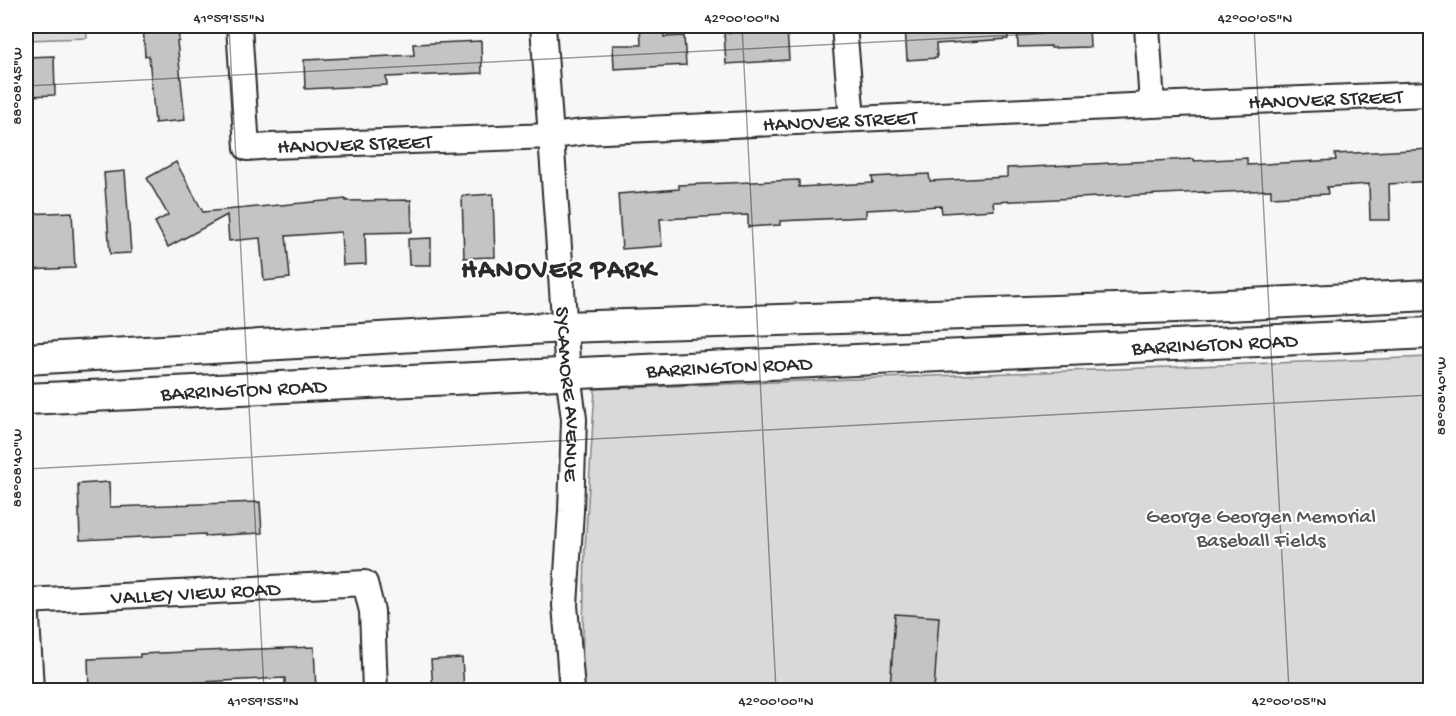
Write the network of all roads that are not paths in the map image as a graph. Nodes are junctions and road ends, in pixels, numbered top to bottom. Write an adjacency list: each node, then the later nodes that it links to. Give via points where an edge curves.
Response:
1 (239, 26): 8 (street, HANOVER STREET, via 247,148)
2 (543, 26): 8 (street, SYCAMORE AVENUE)
3 (844, 26): 7 (street)
4 (1147, 26): 6 (street)
5 (1431, 94): 6 (street, HANOVER STREET)
6 (1152, 105): 7 (street, HANOVER STREET)
7 (852, 119): 8 (street, HANOVER STREET)
8 (552, 136): 10 (street, SYCAMORE AVENUE)
9 (1431, 295): 10 (main road, BARRINGTON ROAD)
10 (565, 327): 12 (main road, BARRINGTON ROAD); 13 (street, SYCAMORE AVENUE)
11 (1431, 333): 13 (main road, BARRINGTON ROAD)
12 (26, 358)
13 (568, 373): 14 (main road, BARRINGTON ROAD); 18 (street, SYCAMORE AVENUE, via 574,419 565,605)
14 (26, 399)
15 (26, 601): 16 (street); 17 (street, VALLEY VIEW ROAD, via 365,583 372,610)
16 (31, 690)
17 (375, 690)
18 (572, 690)

